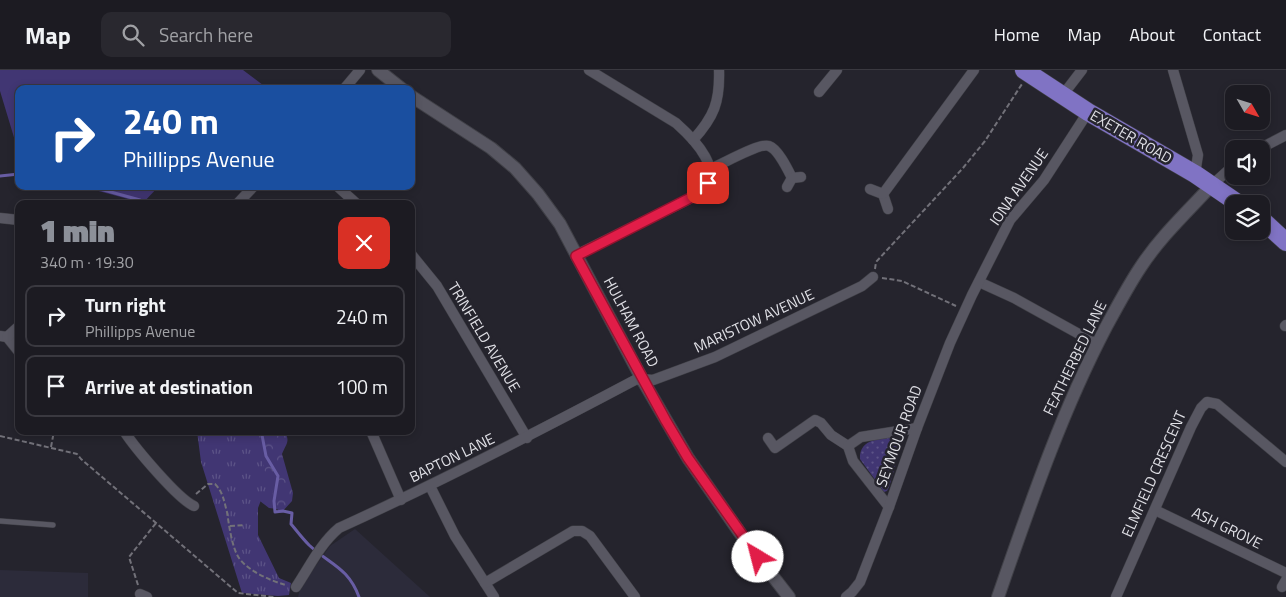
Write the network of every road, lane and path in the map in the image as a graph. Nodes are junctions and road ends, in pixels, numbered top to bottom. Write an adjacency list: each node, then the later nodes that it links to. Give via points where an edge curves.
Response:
1 (360, 70): 10 (street)
2 (378, 70): 11 (street)
3 (589, 70): 17 (street, via 676,123)
4 (719, 70): 17 (street, via 718,97 713,113)
5 (837, 70): 12 (street)
6 (974, 70): 27 (street)
7 (1082, 70): 13 (street)
8 (1173, 70): 21 (street, via 1198,155)
9 (1026, 72): 13 (highway, EXETER ROAD); 38 (path, via 985,141 876,262)
10 (347, 85)
11 (397, 85)
12 (819, 92)
13 (1062, 96): 15 (highway, EXETER ROAD)
14 (415, 99): 36 (street, HULHAM ROAD, via 491,148 515,168 560,224)
15 (1088, 112): 21 (highway, EXETER ROAD); 39 (street, IONA AVENUE, via 1044,180 1010,220)
16 (1286, 135): 18 (street)
17 (693, 140): 19 (street)
18 (1270, 143)
19 (710, 170): 22 (street, via 769,145 776,150); 36 (street, via 708,183 698,194)
20 (1225, 173): 23 (street, FEATHERBED LANE)
21 (1196, 174): 23 (highway, EXETER ROAD)
22 (793, 181)
23 (1212, 185): 28 (highway, EXETER ROAD); 43 (street, FEATHERBED LANE, via 1160,241 1140,268)
24 (870, 189): 27 (street)
25 (250, 190): 29 (street)
26 (341, 190): 30 (street)
27 (883, 194): 31 (street)
28 (1226, 195)
29 (241, 200)
30 (353, 200)
31 (888, 209)
32 (0, 218): 33 (street)
33 (15, 220)
34 (1270, 227): 35 (highway)
35 (1286, 242)
36 (576, 256): 45 (street, HULHAM ROAD)
37 (415, 259): 51 (street, TRINFIELD AVENUE, via 437,286)
38 (873, 277): 40 (path, via 902,280); 45 (street, MARISTOW AVENUE, via 862,286 715,357 653,380)
39 (979, 282): 40 (street, SEYMOUR ROAD); 43 (street)
40 (965, 311): 46 (street, SEYMOUR ROAD)
41 (15, 329): 42 (street)
42 (4, 336): 44 (street)
43 (1097, 344): 75 (street, FEATHERBED LANE, via 1048,454)
44 (15, 348)
45 (642, 379): 51 (street, BAPTON LANE, via 634,380); 73 (street, HULHAM ROAD, via 688,458)
46 (917, 428): 53 (street, via 861,436); 59 (street, SEYMOUR ROAD)
47 (53, 435): 54 (path)
48 (127, 435): 58 (street)
49 (373, 435): 57 (street)
50 (0, 436): 54 (path)
51 (527, 438): 56 (street, BAPTON LANE)
52 (768, 438): 53 (street, via 775,448 815,420 831,436)
53 (848, 446): 59 (street, via 853,461)
54 (51, 447): 62 (path, via 77,454)
55 (1286, 462): 60 (street, ELMFIELD CRESCENT, via 1217,404 1207,402 1201,408)
56 (430, 486): 57 (street, BAPTON LANE); 67 (street, via 454,536)
57 (401, 500): 68 (street, BAPTON LANE, via 339,528 329,537)
58 (190, 505): 65 (path, via 208,484 215,484 222,491)
59 (889, 507): 74 (street, SEYMOUR ROAD, via 860,582)
60 (1155, 510): 66 (street, ASH GROVE); 76 (street, ELMFIELD CRESCENT)
61 (0, 521): 63 (lane)
62 (156, 523): 69 (path, via 129,557); 70 (path, via 238,593)
63 (53, 525)
64 (246, 525): 65 (path)
65 (230, 526): 68 (path, via 239,558 272,582)
66 (1286, 574)
67 (485, 582): 71 (street); 72 (street, via 573,532 582,531 590,536)
68 (296, 587)
69 (144, 596)
70 (274, 597)
71 (494, 597)
72 (634, 597)
73 (789, 597)
74 (846, 597)
75 (998, 597)
76 (1116, 597)

